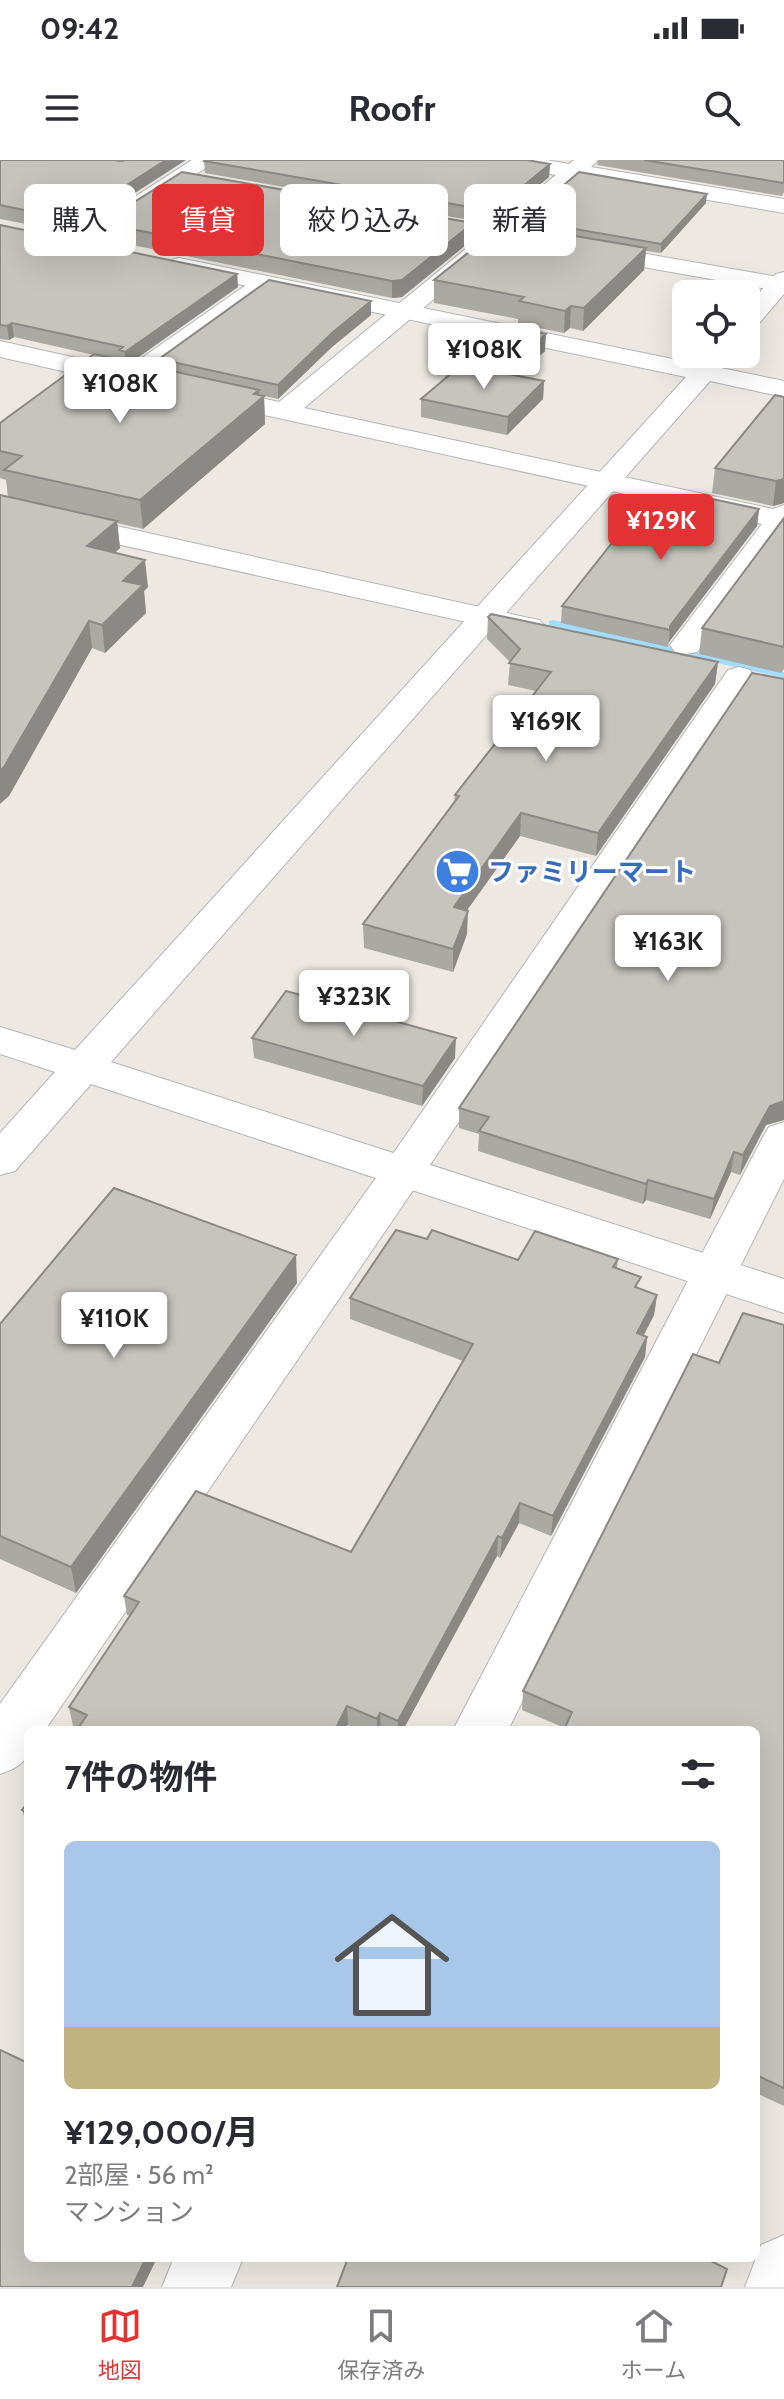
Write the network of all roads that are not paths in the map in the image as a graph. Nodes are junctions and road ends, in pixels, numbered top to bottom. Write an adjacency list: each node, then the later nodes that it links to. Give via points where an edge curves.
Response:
1 (507, 160): 2 (street)
2 (580, 166): 4 (street); 6 (street)
3 (209, 172): 5 (street, via 180,178)
4 (559, 184)
5 (136, 205)
6 (784, 206)
7 (576, 248): 11 (street)
8 (473, 256): 13 (street)
9 (162, 262): 10 (street)
10 (264, 283): 13 (street); 18 (street)
11 (782, 283): 12 (street)
12 (760, 307)
13 (405, 313): 15 (street); 20 (street)
14 (0, 349): 18 (street)
15 (672, 357)
16 (708, 368): 21 (street)
17 (724, 368): 19 (street)
18 (131, 378): 20 (street)
19 (784, 389)
20 (284, 411): 21 (street)
21 (607, 482): 23 (street); 24 (street)
22 (0, 509): 24 (street)
23 (783, 518): 30 (street, via 675,652 754,680)
24 (487, 617): 25 (street); 27 (street)
25 (561, 634)
26 (0, 1040): 27 (street)
27 (83, 1067): 29 (street); 30 (street)
28 (784, 1137): 31 (street)
29 (0, 1160)
30 (403, 1172): 31 (street); 34 (street)
31 (714, 1273): 32 (street); 33 (street)
32 (784, 1296)
33 (482, 1726)
34 (0, 1749)
35 (208, 2262): 37 (street)
36 (784, 2268): 38 (street)
37 (195, 2287)
38 (778, 2287)

